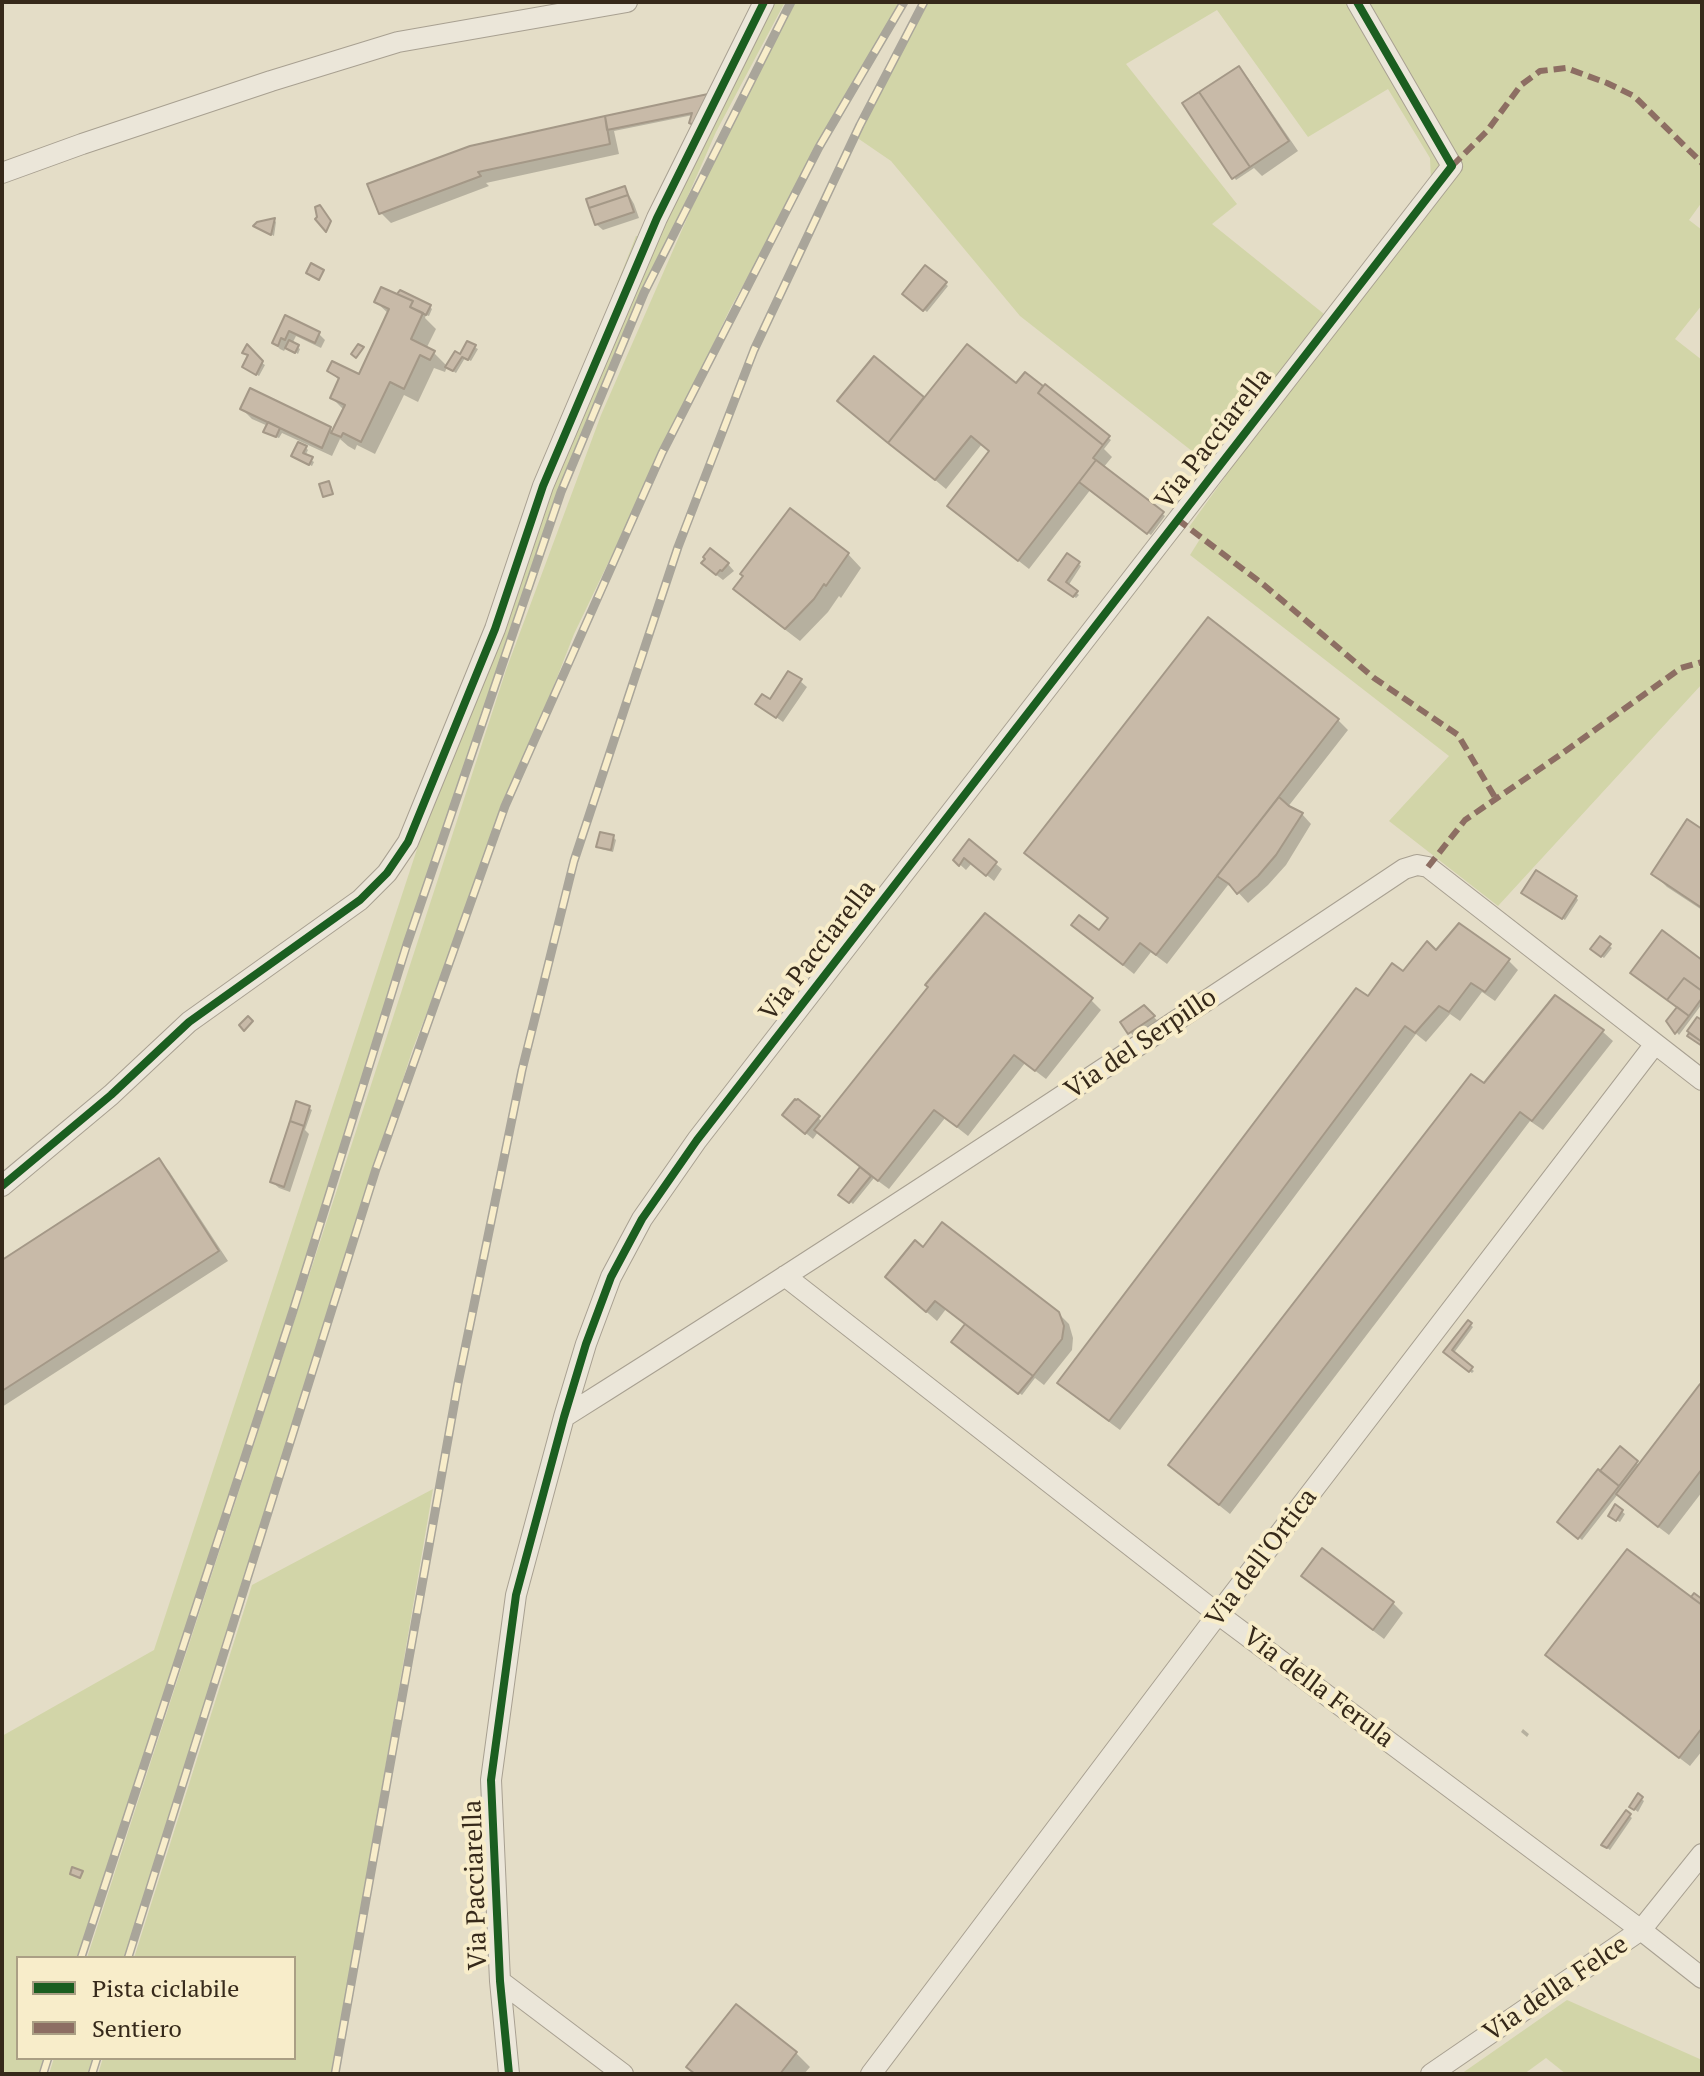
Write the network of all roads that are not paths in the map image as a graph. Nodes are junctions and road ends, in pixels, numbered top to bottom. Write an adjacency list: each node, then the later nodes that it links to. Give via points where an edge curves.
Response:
1 (627, 2): 4 (street, via 398,42)
2 (764, 2): 7 (street, via 657,218 549,472 495,629 408,842 360,900 189,1022)
3 (1357, 2): 9 (street, Via Pacciarella, via 1452,166 689,1151 642,1219 611,1277)
4 (2, 173)
5 (1655, 1044): 6 (street, Via del Serpillo); 8 (street, Via del Serpillo, via 1428,867 1417,865); 10 (street, Via dell'Ortica)
6 (1702, 1080)
7 (2, 1186)
8 (785, 1276): 9 (street, Via del Serpillo); 10 (street, Via della Ferula)
9 (564, 1417): 14 (street, Via Pacciarella, via 516,1595 491,1780)
10 (1218, 1614): 12 (street, Via della Ferula); 17 (street, Via dell'Ortica)
11 (1702, 1854): 12 (street, Via della Felce)
12 (1641, 1930): 13 (street, Via della Ferula); 18 (street, Via della Felce)
13 (1702, 1978)
14 (500, 1981): 15 (street, Via Pacciarella); 16 (street)
15 (509, 2074)
16 (623, 2074)
17 (871, 2074)
18 (1431, 2074)

